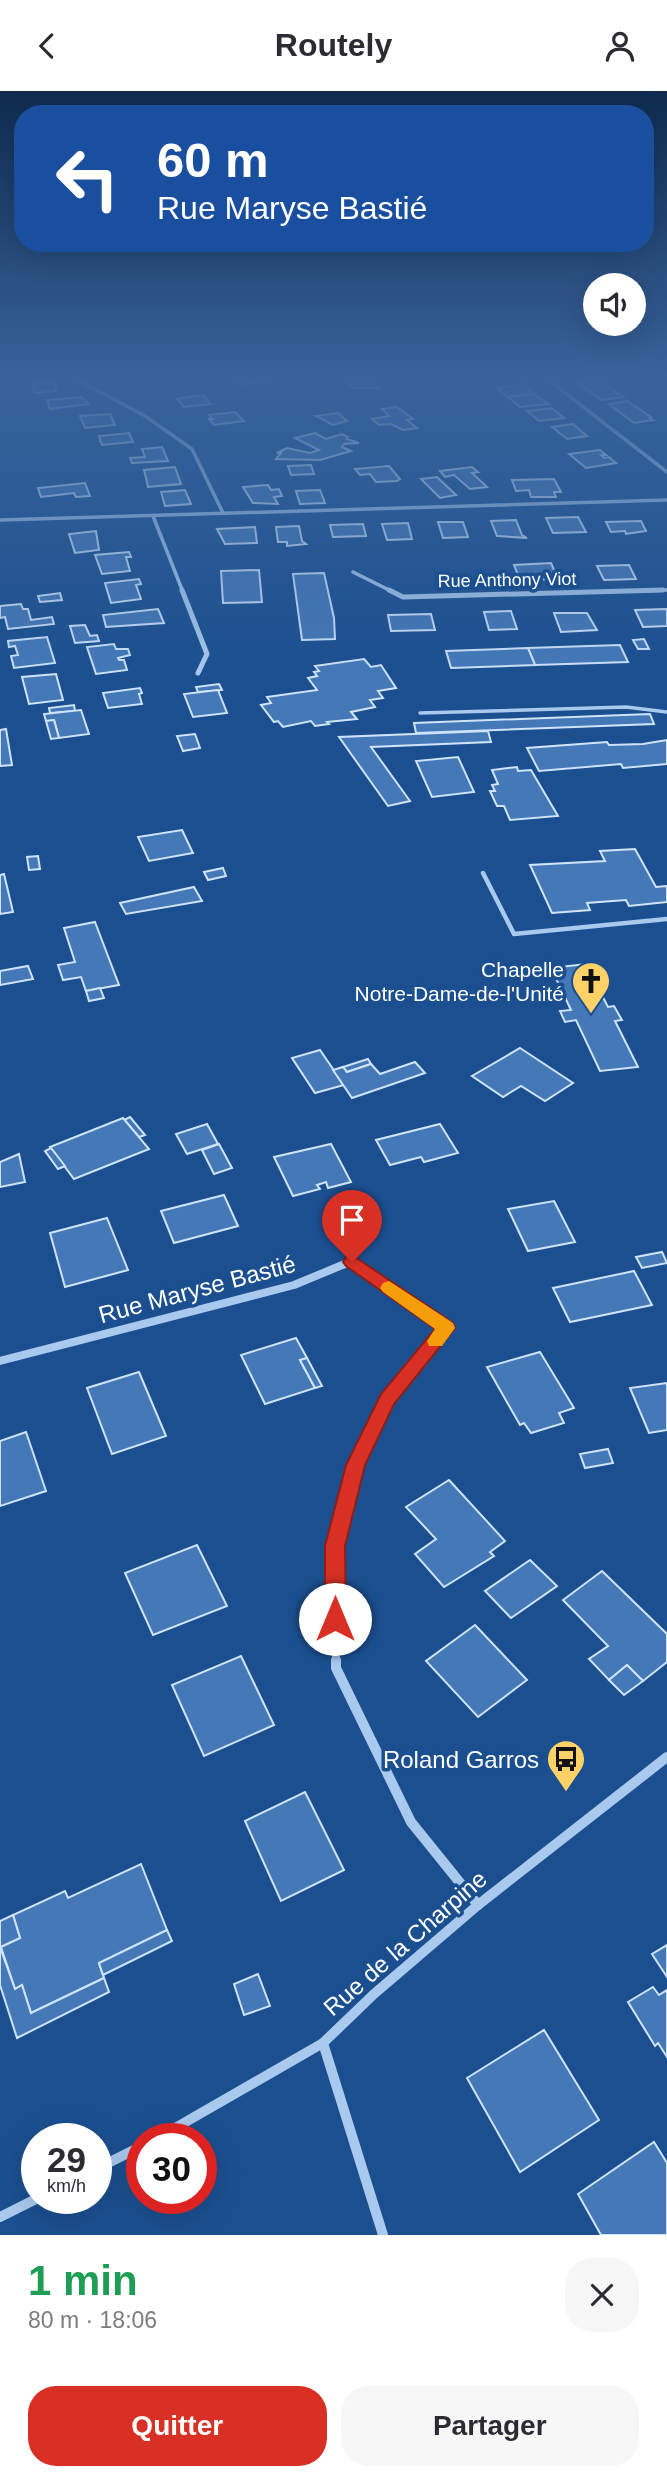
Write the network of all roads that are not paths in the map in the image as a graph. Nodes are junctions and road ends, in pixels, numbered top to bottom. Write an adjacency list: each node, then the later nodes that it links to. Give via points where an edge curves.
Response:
1 (206, 478): 3 (street)
2 (667, 500): 3 (street)
3 (223, 513): 4 (street)
4 (153, 516): 5 (street); 8 (street, via 207,653)
5 (0, 520)
6 (353, 572): 7 (street, Rue Anthony Viot, via 403,597)
7 (667, 590)
8 (198, 673)
9 (667, 712): 10 (lane, via 626,707)
10 (420, 713)
11 (483, 873): 12 (lane, via 514,934)
12 (667, 919)
13 (0, 1361): 15 (street, Rue Maryse Bastié, via 294,1285 352,1262 447,1328 387,1399 356,1465 335,1546 336,1668 411,1822)
14 (667, 1757): 15 (street, Rue de la Charpine)
15 (478, 1905): 16 (street, Rue de la Charpine)
16 (323, 2043): 17 (street, Rue de la Charpine); 20 (street)
17 (187, 2123)
18 (21, 2206): 19 (street)
19 (0, 2217)
20 (383, 2235)

